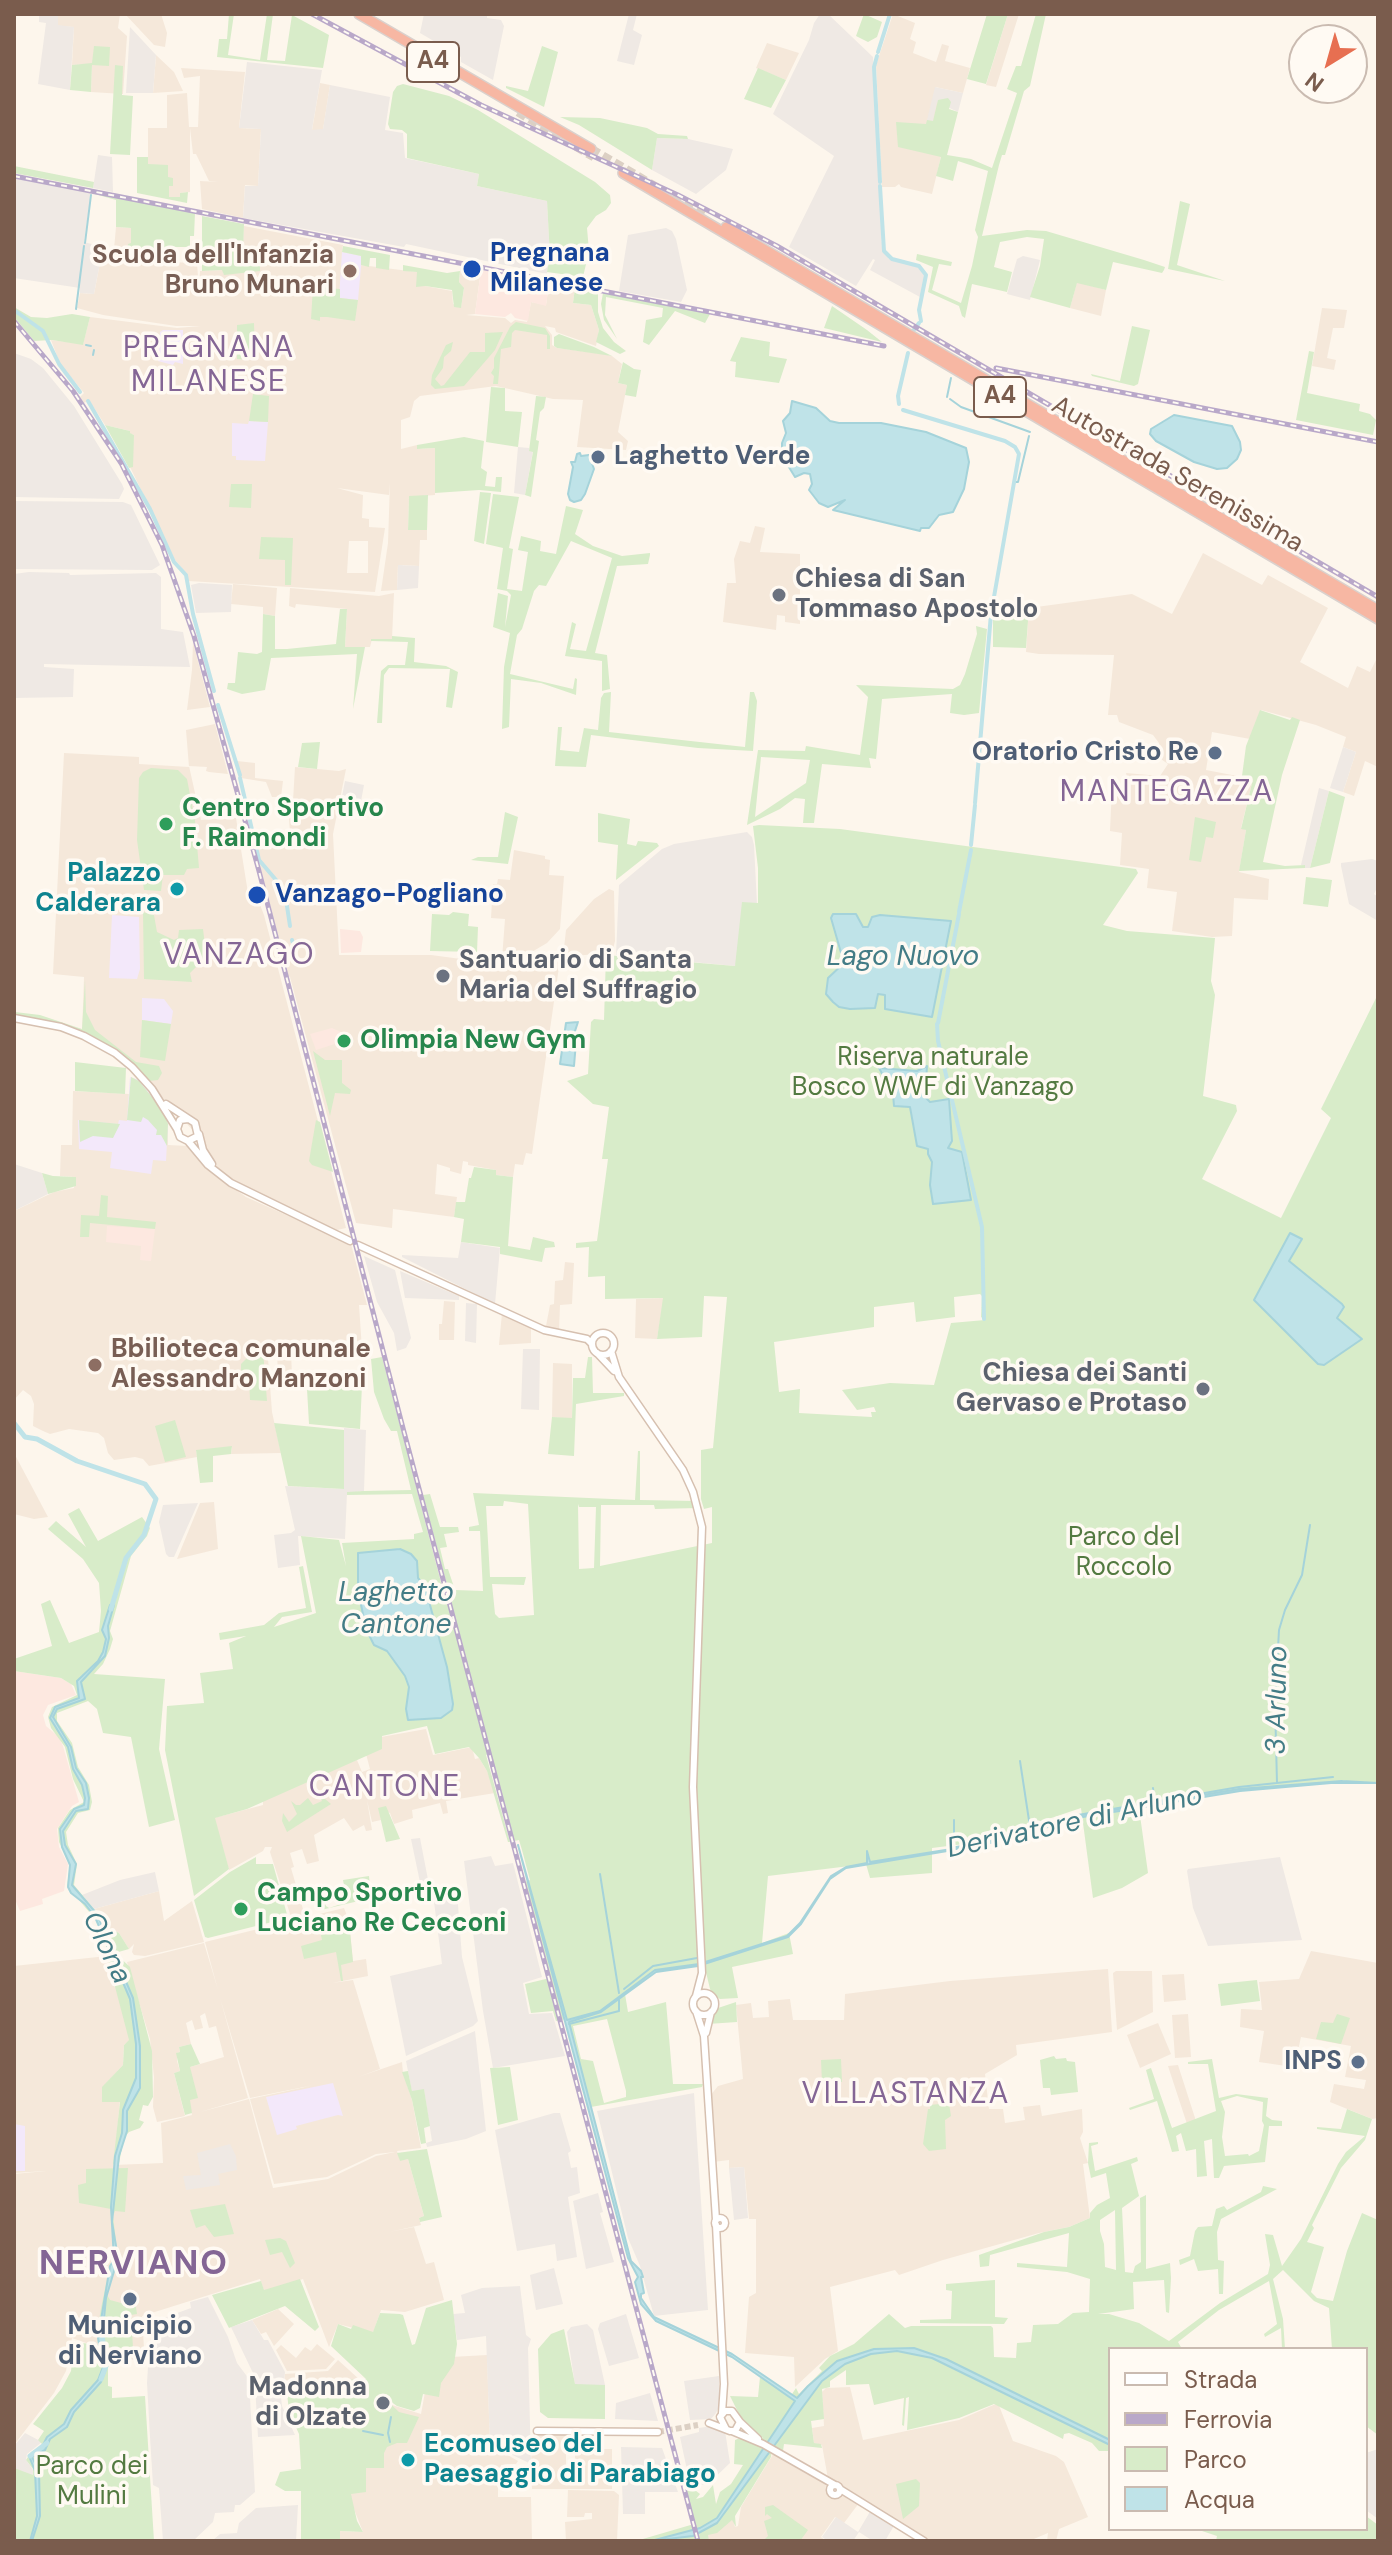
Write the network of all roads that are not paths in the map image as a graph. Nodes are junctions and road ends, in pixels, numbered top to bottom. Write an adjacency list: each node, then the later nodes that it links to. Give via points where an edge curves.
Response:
1 (348, 14): 3 (highway, A4)
2 (359, 14): 4 (highway, A4)
3 (518, 112)
4 (591, 149)
5 (623, 173): 8 (highway, Autostrada Serenissima / A4)
6 (704, 215): 7 (highway, Autostrada Serenissima / A4)
7 (1378, 610)
8 (1378, 619)
9 (14, 1018): 10 (main road, via 61,1027 96,1041 132,1067)
10 (158, 1096): 11 (main road); 12 (main road)
11 (188, 1119): 12 (main road, via 180,1120); 13 (main road)
12 (177, 1129): 14 (main road)
13 (199, 1134): 14 (main road); 15 (main road, via 211,1163)
14 (188, 1141): 15 (main road, via 214,1171)
15 (238, 1188): 16 (main road)
16 (350, 1241)
17 (358, 1245): 19 (main road, via 544,1330)
18 (601, 1333): 19 (main road); 20 (main road); 21 (main road, via 612,1338)
19 (571, 1337): 20 (main road)
20 (592, 1344): 22 (main road)
21 (611, 1351): 22 (main road); 23 (main road)
22 (597, 1353): 23 (main road)
23 (619, 1377): 24 (main road, via 683,1470 702,1527 693,1787)
24 (702, 1967): 25 (main road); 26 (main road)
25 (711, 1995): 26 (main road); 28 (main road)
26 (696, 1996): 27 (main road)
27 (696, 2011): 28 (main road); 29 (main road, via 704,2036)
28 (711, 2012): 29 (main road, via 706,2033)
29 (712, 2165): 30 (main road)
30 (724, 2384): 31 (main road); 32 (main road)
31 (734, 2413): 32 (main road); 33 (main road)
32 (722, 2414): 34 (main road); 37 (main road, via 721,2422)
33 (740, 2422): 37 (main road, via 738,2429); 39 (main road)
34 (709, 2423): 35 (main road); 37 (main road)
35 (698, 2425)
36 (537, 2428): 38 (main road)
37 (729, 2430): 39 (main road)
38 (658, 2432)
39 (767, 2446): 40 (main road)
40 (924, 2541)

